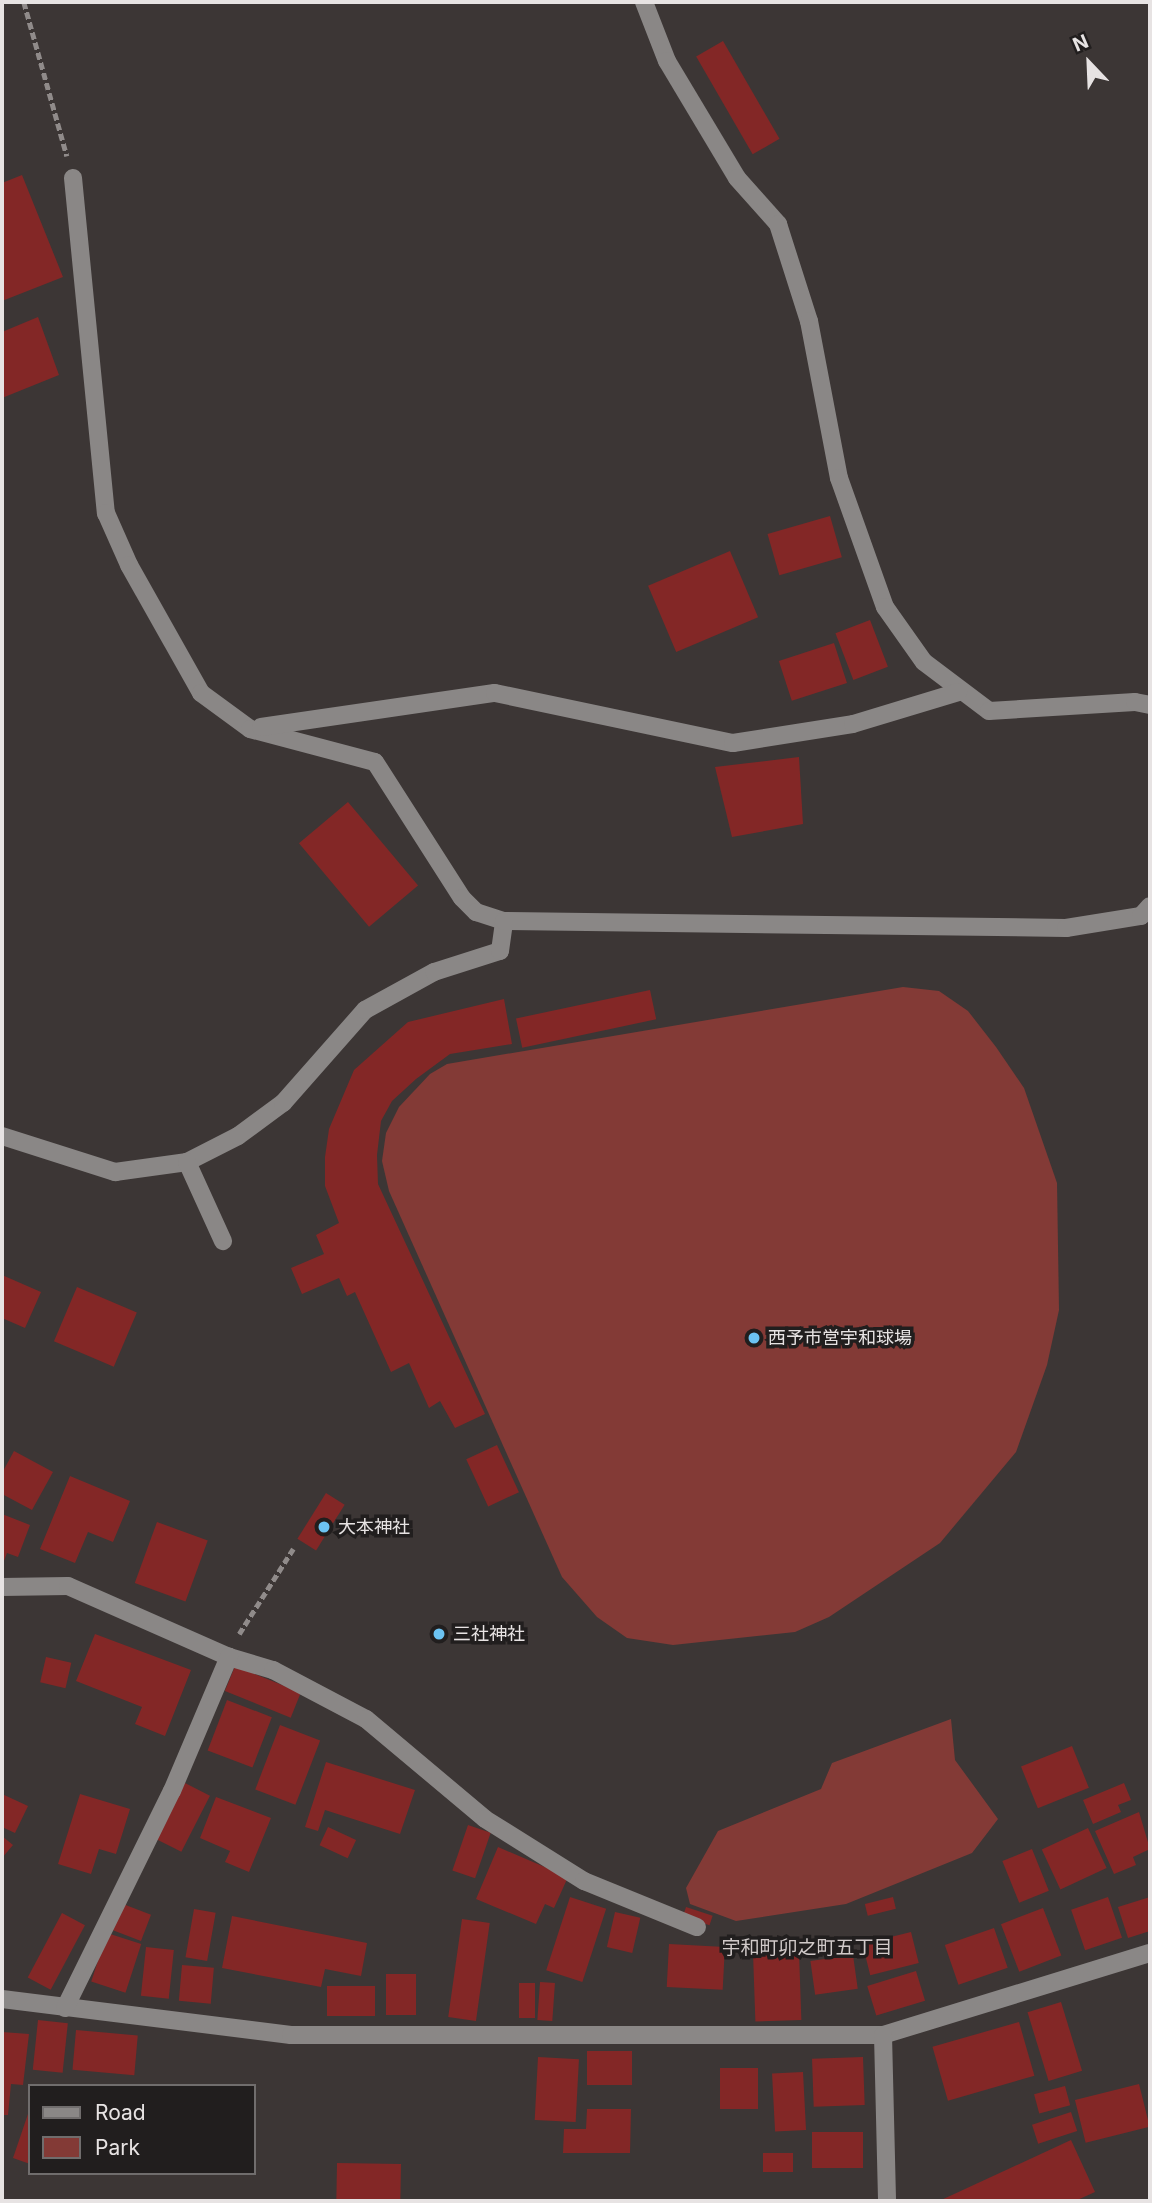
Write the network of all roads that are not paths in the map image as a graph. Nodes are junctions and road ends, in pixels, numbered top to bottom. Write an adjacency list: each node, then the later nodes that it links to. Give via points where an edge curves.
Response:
1 (644, 2): 3 (street, via 674,73 737,178 778,224 808,321 839,478 885,607 924,662)
2 (72, 178): 5 (street, via 106,513 129,565 201,692)
3 (958, 692): 4 (street, via 989,711 1135,702); 5 (street, via 853,724 733,743 495,693)
4 (1150, 705)
5 (250, 729): 7 (street, via 375,762 462,898 476,912)
6 (1150, 906): 7 (street, via 1141,916 1066,928)
7 (504, 921): 9 (street, via 500,951 434,972 365,1010 283,1103 238,1136)
8 (2, 1136): 9 (street, via 115,1172)
9 (187, 1162): 10 (street)
10 (223, 1241)
11 (2, 1587): 12 (street, via 68,1586)
12 (229, 1657): 13 (street, via 273,1670 366,1719 485,1819 584,1881); 16 (street, via 172,1791)
13 (697, 1927)
14 (1150, 1953): 17 (street)
15 (2, 1999): 16 (street)
16 (65, 2008): 17 (street, via 291,2035)
17 (883, 2035): 18 (street)
18 (887, 2201)

